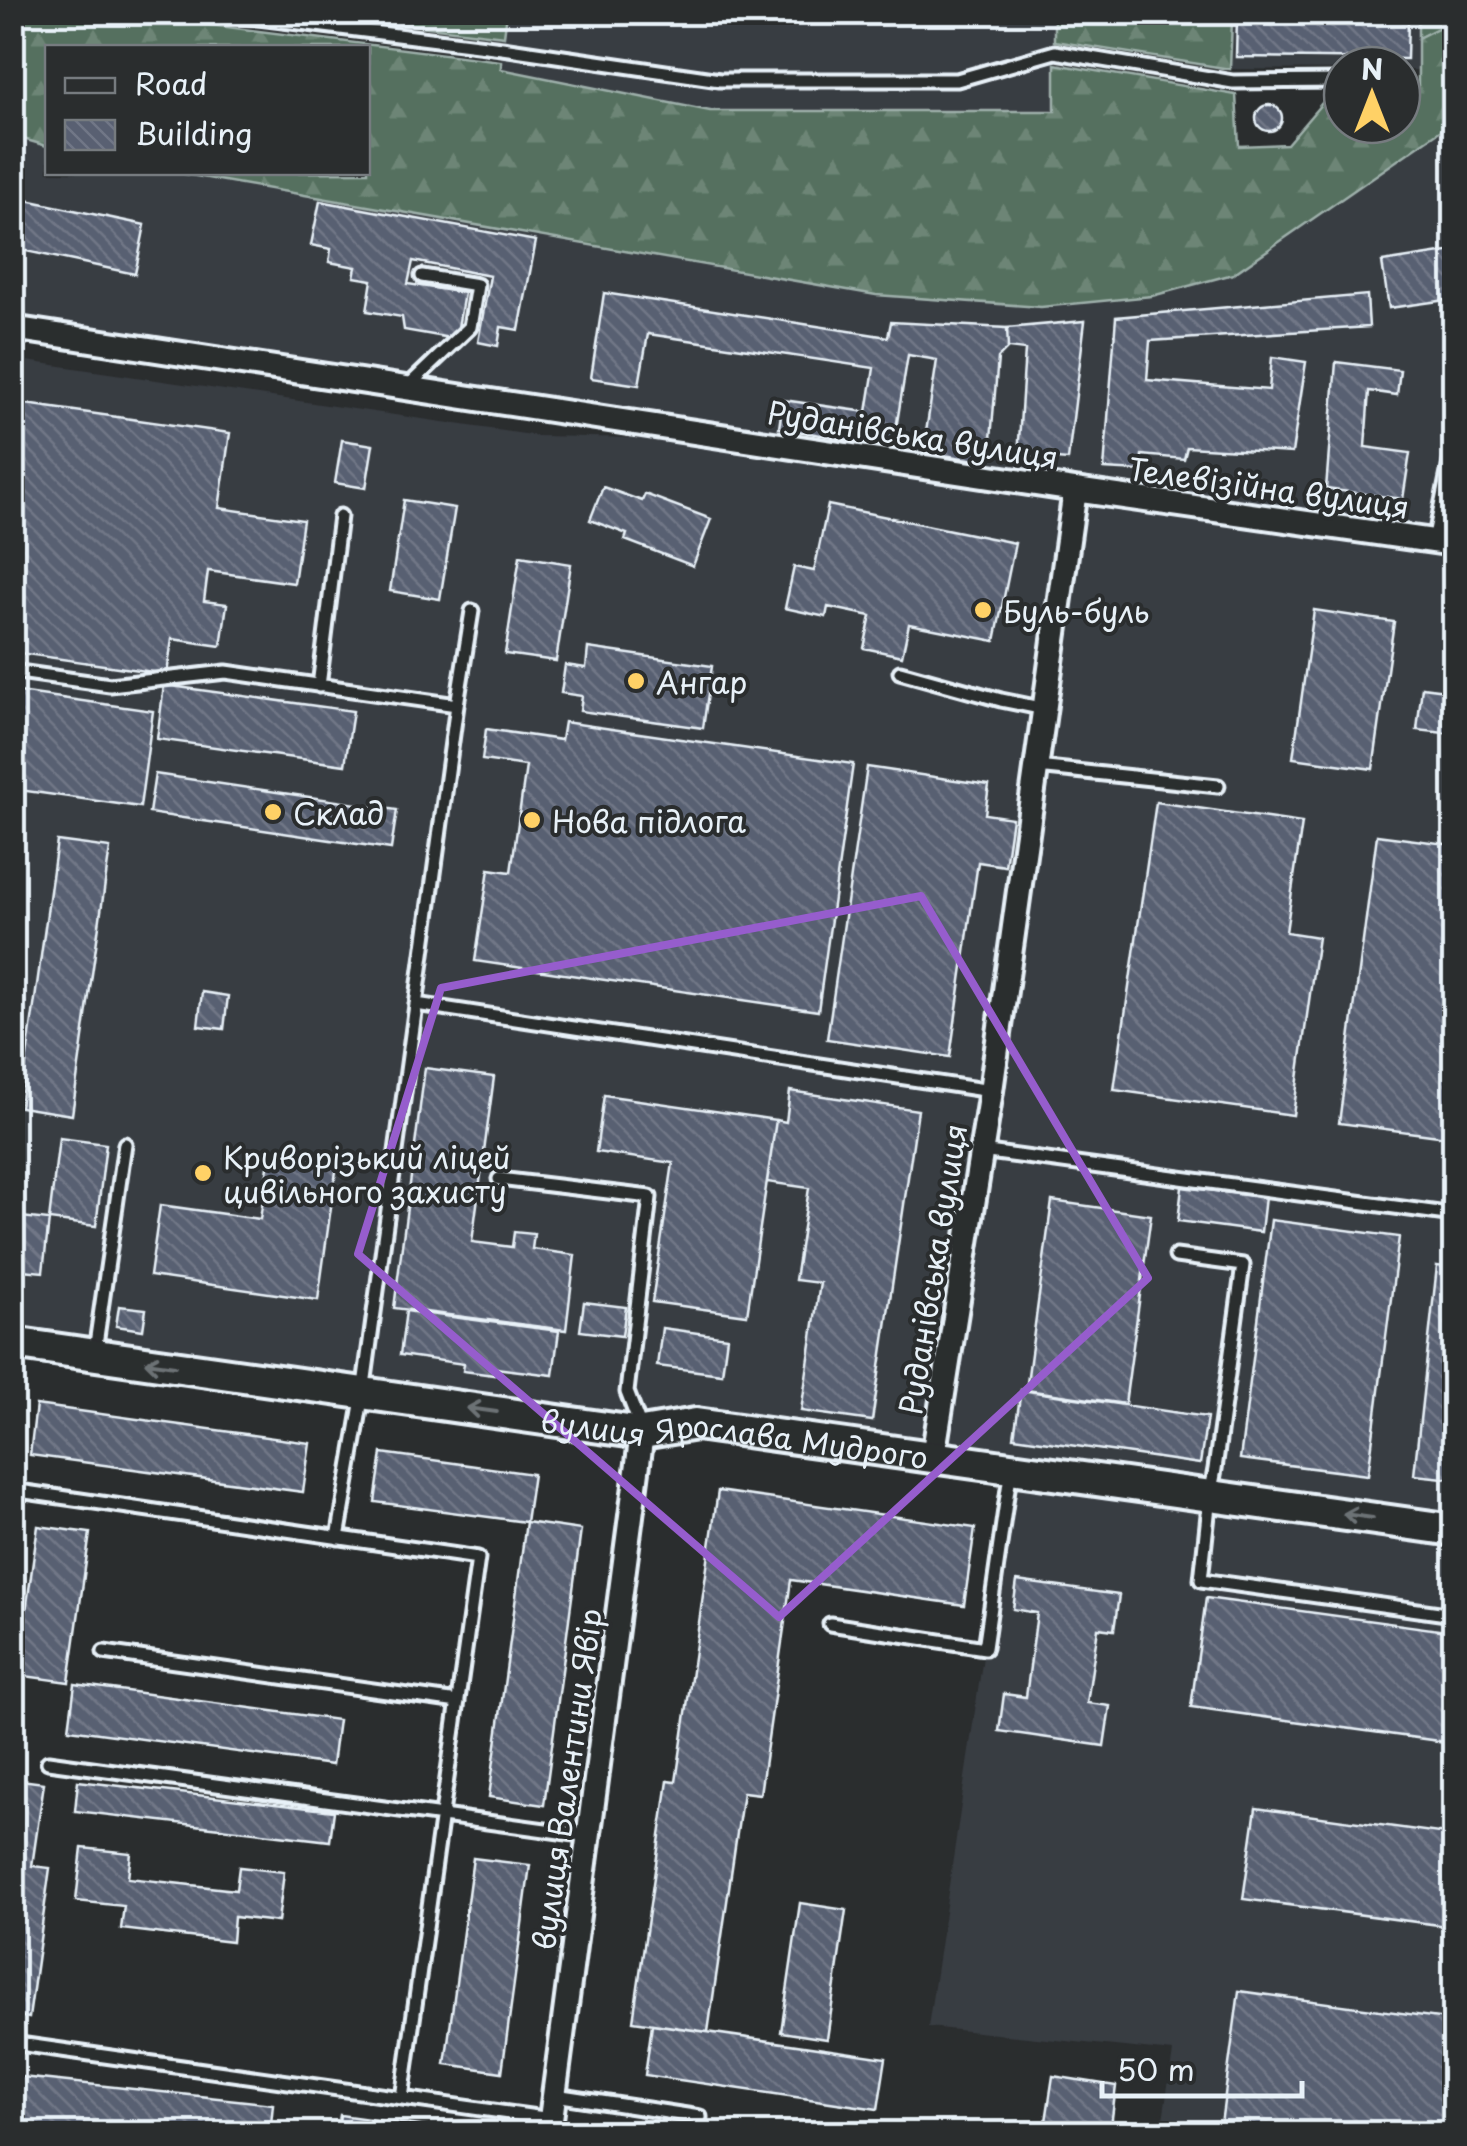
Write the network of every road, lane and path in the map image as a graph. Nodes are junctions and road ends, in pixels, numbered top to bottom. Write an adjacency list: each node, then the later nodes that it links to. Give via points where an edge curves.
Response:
1 (210, 12): 2 (lane, via 720,80 957,80 1055,52 1233,82)
2 (1322, 82)
3 (422, 276): 5 (lane, via 477,285 470,327)
4 (12, 328): 5 (street, Руданівська вулиця)
5 (404, 389): 7 (street, Руданівська вулиця)
6 (1454, 443): 9 (lane)
7 (1075, 490): 9 (street, Телевізійна вулиця); 15 (street, Руданівська вулиця)
8 (340, 516): 13 (lane)
9 (1444, 542)
10 (472, 611): 14 (lane)
11 (12, 671): 13 (lane, via 110,685 226,672)
12 (900, 672): 15 (lane)
13 (319, 686): 14 (lane)
14 (457, 705): 18 (lane)
15 (1045, 709): 16 (street, Руданівська вулиця)
16 (1036, 767): 17 (lane); 19 (street, Руданівська вулиця)
17 (1218, 786)
18 (416, 1004): 19 (lane); 27 (lane)
19 (991, 1091): 21 (street, Руданівська вулиця)
20 (124, 1144): 26 (lane)
21 (982, 1151): 23 (lane); 29 (street, Руданівська вулиця)
22 (499, 1179): 28 (lane, via 650,1197 627,1392)
23 (1454, 1215)
24 (1176, 1256): 32 (lane, via 1242,1265)
25 (12, 1343): 26 (street, вулиця Ярослава Мудрого)
26 (95, 1355): 27 (street, вулиця Ярослава Мудрого, one-way to 26)
27 (362, 1393): 28 (street, вулиця Ярослава Мудрого, one-way to 27); 34 (lane)
28 (642, 1433): 29 (street, вулиця Ярослава Мудрого, via 696,1424); 41 (street, вулиця Валентини Явір)
29 (932, 1457): 30 (street, вулиця Ярослава Мудрого)
30 (1011, 1468): 32 (street, вулиця Ярослава Мудрого); 36 (lane, via 985,1648)
31 (12, 1490): 34 (lane)
32 (1210, 1496): 33 (street, вулиця Ярослава Мудрого, one-way to 32); 35 (lane, via 1201,1580)
33 (1454, 1530)
34 (338, 1538): 38 (lane, via 478,1558)
35 (1454, 1614)
36 (830, 1624)
37 (104, 1652): 38 (lane)
38 (458, 1702): 40 (lane)
39 (48, 1762): 40 (lane)
40 (442, 1815): 41 (lane); 44 (lane)
41 (590, 1836): 43 (street, вулиця Валентини Явір)
42 (12, 2043): 44 (lane)
43 (554, 2094): 45 (street, вулиця Валентини Явір); 46 (lane, via 700,2117)
44 (402, 2098): 45 (lane)
45 (550, 2126)
46 (698, 2134)

